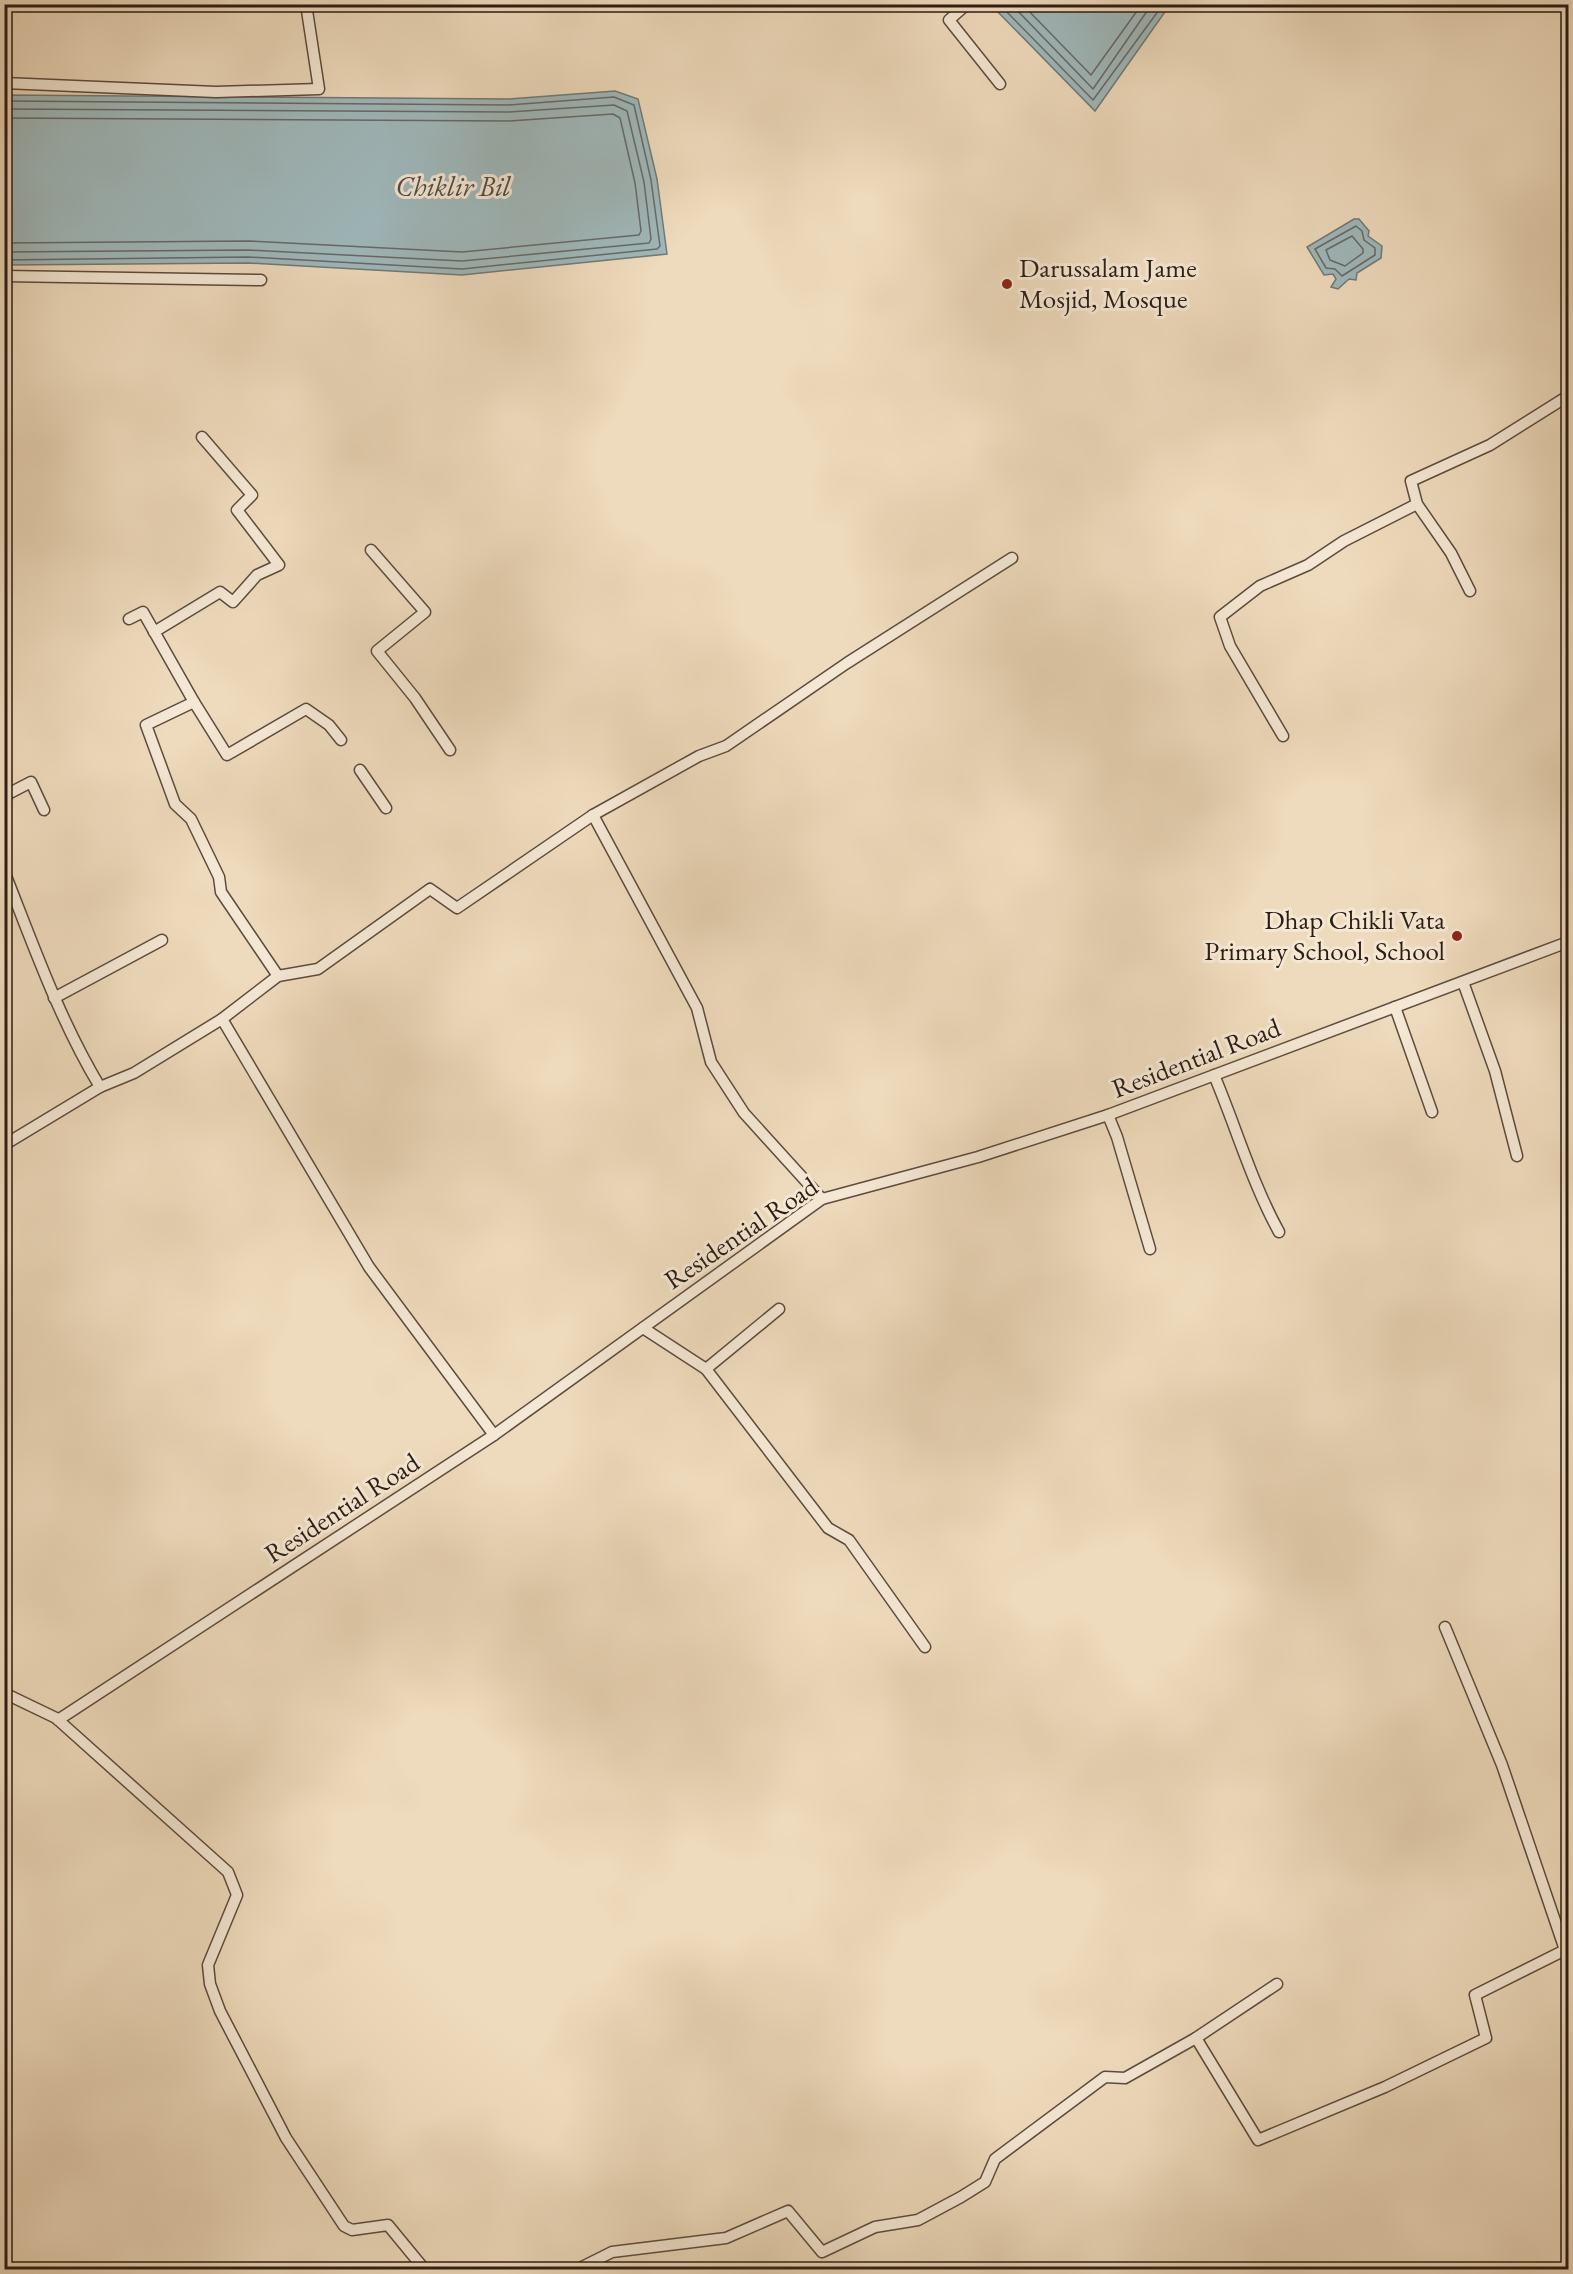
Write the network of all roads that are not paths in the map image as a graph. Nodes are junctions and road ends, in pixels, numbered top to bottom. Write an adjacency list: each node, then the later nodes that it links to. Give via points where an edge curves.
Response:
1 (306, 4): 3 (street, via 319,89 216,92)
2 (967, 4): 4 (street, via 949,20)
3 (4, 83)
4 (1000, 84)
5 (4, 276): 6 (street)
6 (261, 280)
7 (1569, 396): 9 (street, via 1490,445 1411,481)
8 (202, 437): 14 (street, via 252,495 237,510 279,565 256,575 233,602 220,592)
9 (1417, 504): 12 (street, via 1451,553); 16 (street, via 1308,565 1260,586 1220,617 1230,646)
10 (371, 550): 18 (street, via 425,612 377,651)
11 (1012, 558): 23 (street, via 726,746 699,756)
12 (1470, 591)
13 (129, 619): 14 (street, via 143,612)
14 (154, 632): 15 (street)
15 (195, 702): 17 (street, via 227,755 306,709 329,725); 27 (street, via 146,725 176,804 191,819 219,877 221,892)
16 (1283, 736)
17 (341, 740)
18 (450, 750)
19 (360, 770): 21 (street)
20 (4, 796): 22 (street, via 31,782)
21 (386, 808)
22 (44, 810)
23 (593, 815): 27 (street, via 457,908 430,889 318,969); 38 (street, via 697,1008 711,1062 744,1113)
24 (4, 871): 29 (street)
25 (162, 940): 29 (street)
26 (1569, 942): 28 (street, Residential Road)
27 (278, 976): 31 (street)
28 (1463, 982): 30 (street, Residential Road); 37 (street, via 1495,1071)
29 (54, 998): 33 (street)
30 (1395, 1007): 32 (street, Residential Road); 34 (street)
31 (222, 1019): 33 (street, via 134,1073); 44 (street, via 369,1267)
32 (1214, 1075): 35 (street, Residential Road); 39 (street, via 1261,1199)
33 (100, 1087): 36 (street)
34 (1432, 1112)
35 (1107, 1115): 38 (street, Residential Road, via 978,1157); 40 (street)
36 (4, 1145)
37 (1517, 1156)
38 (822, 1199): 42 (street, Residential Road)
39 (1279, 1232)
40 (1150, 1249)
41 (779, 1309): 43 (street)
42 (643, 1328): 43 (street); 44 (street, Residential Road)
43 (706, 1369): 46 (street, via 828,1528 849,1540)
44 (494, 1435): 48 (street, Residential Road)
45 (1445, 1627): 49 (street, via 1502,1765)
46 (925, 1647)
47 (4, 1693): 48 (street)
48 (58, 1720): 52 (street, via 228,1872 237,1895 208,1965 220,2011 286,2138 344,2226 352,2230 388,2225)
49 (1567, 1952): 51 (street, via 1475,1995 1486,2038 1385,2087 1258,2140)
50 (1277, 1984): 51 (street)
51 (1196, 2038): 53 (street, via 1125,2078 1105,2077 994,2159 985,2182 918,2220 875,2227 822,2252 788,2211 726,2238 612,2252)
52 (425, 2270)
53 (576, 2270)

